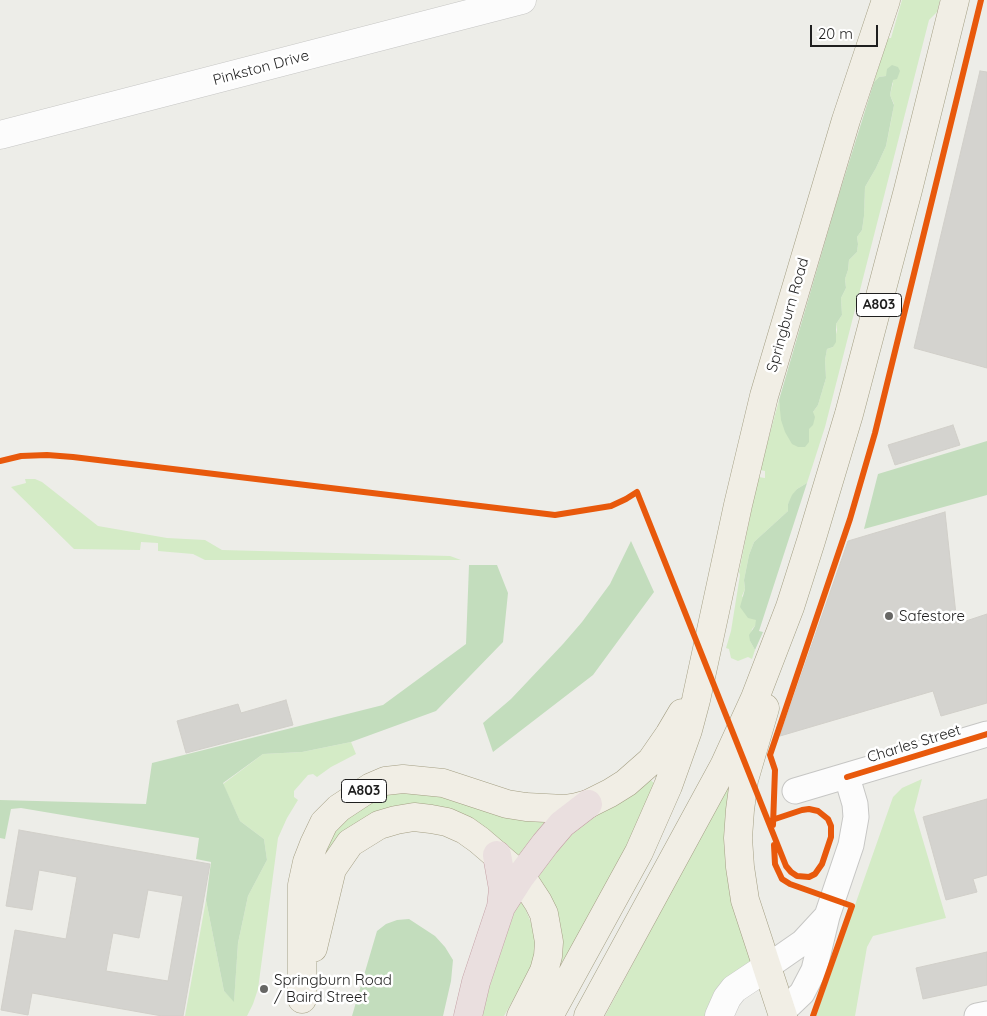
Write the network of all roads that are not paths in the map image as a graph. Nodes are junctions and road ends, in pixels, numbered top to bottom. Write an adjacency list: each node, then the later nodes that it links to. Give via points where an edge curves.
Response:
1 (522, 0): 4 (street, Pinkston Drive)
2 (886, 0): 6 (main road, Springburn Road / A803, via 843,129 764,396)
3 (955, 0): 5 (main road, A803, via 849,414)
4 (0, 135)
5 (790, 607): 15 (main road, via 744,780 740,810 740,858 745,900); 22 (main road, A803, via 755,698 724,766)
6 (710, 636): 10 (main road, A803, via 701,674 669,736 650,761 626,783); 21 (main road, A803, via 688,730 649,831)
7 (987, 734): 8 (street, Charles Street)
8 (848, 777): 9 (street, Charles Street); 14 (street, via 855,804 855,831)
9 (795, 792)
10 (588, 804): 12 (highway, via 562,824); 16 (main road, A803, via 565,809 526,807 443,783 403,779 385,781 355,796 324,823 307,862 302,884)
11 (497, 855): 12 (main road); 13 (highway, via 503,890); 16 (main road, via 465,830 431,818 414,817 379,825 350,843 332,868)
12 (521, 876): 13 (highway); 20 (main road, via 544,914 549,942 544,971)
13 (501, 907): 19 (highway)
14 (827, 916): 15 (street, via 803,942); 18 (street, via 814,970 802,993)
15 (767, 967): 18 (main road); 23 (street, via 734,989 726,998)
16 (301, 1007)
17 (987, 1014): 24 (street)
18 (781, 1015)
19 (468, 1016)
20 (521, 1016)
21 (549, 1016)
22 (588, 1016)
23 (719, 1016)
24 (978, 1016)

